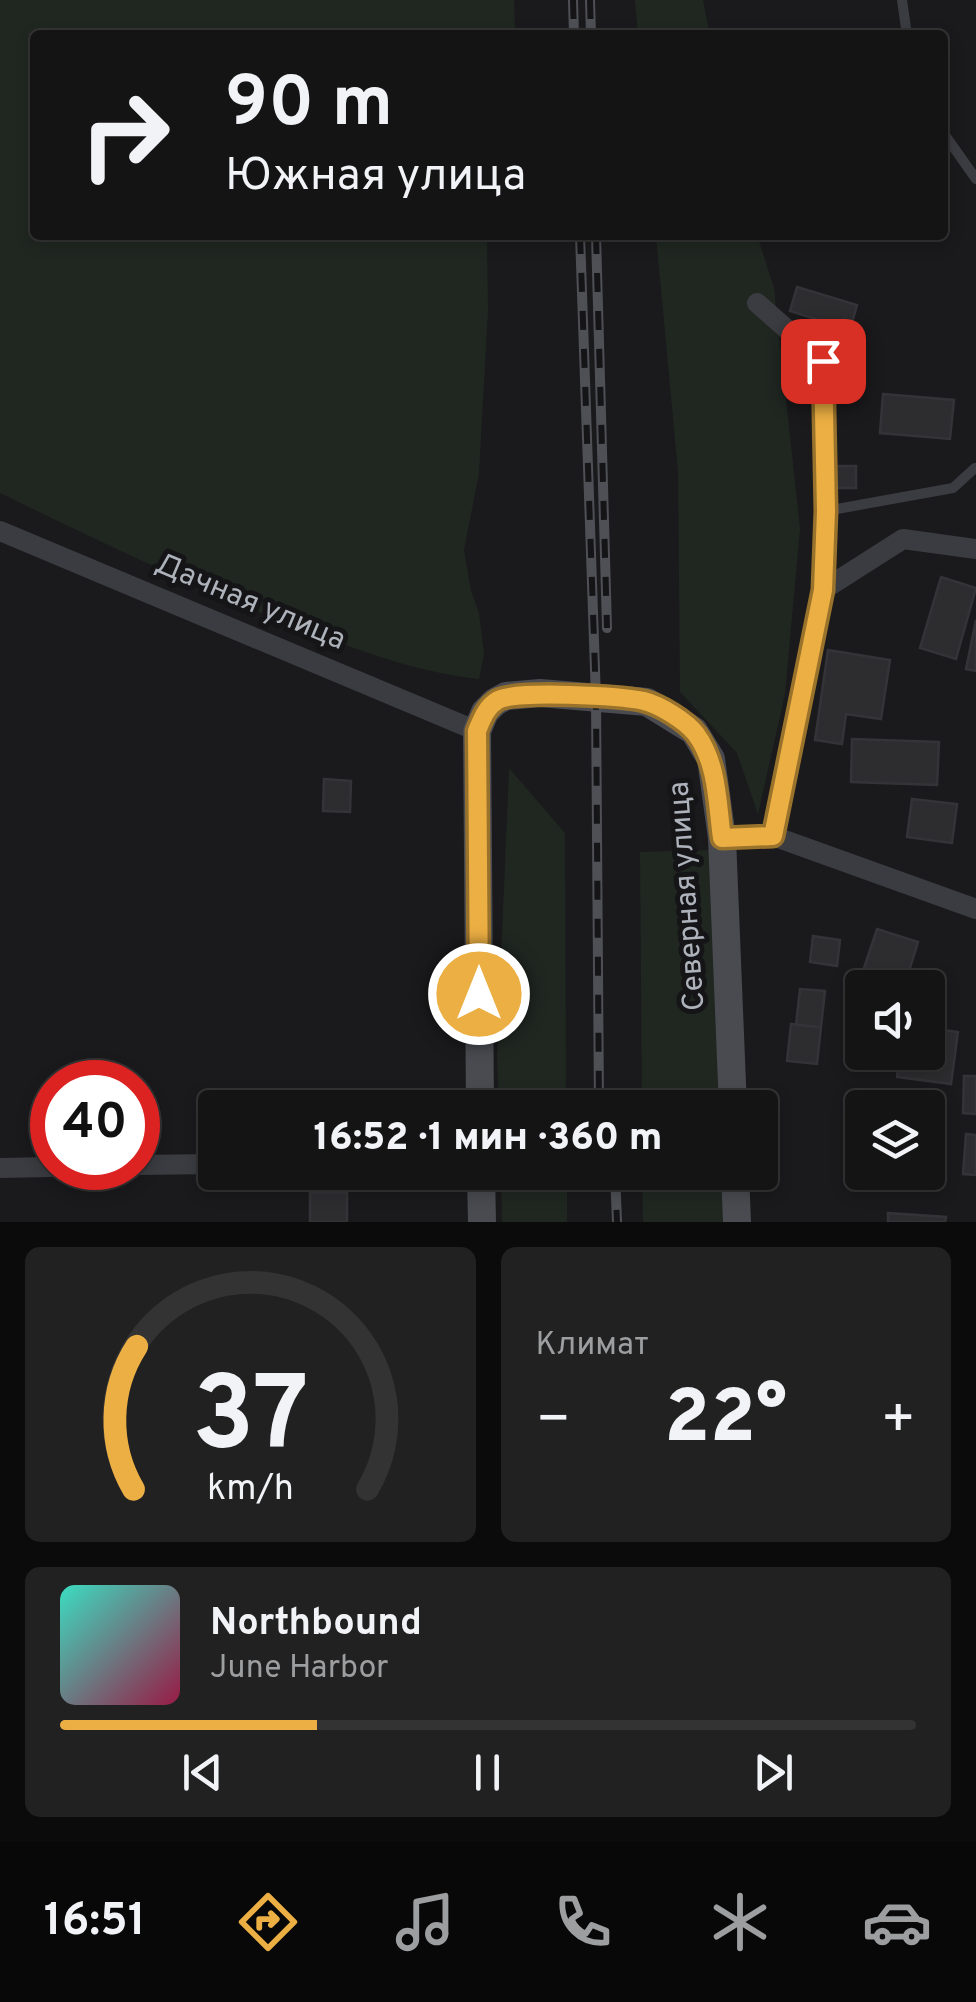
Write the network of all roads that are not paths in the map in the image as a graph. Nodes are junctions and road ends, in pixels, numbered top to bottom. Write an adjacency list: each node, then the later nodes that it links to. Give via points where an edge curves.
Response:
1 (902, 0): 2 (lane)
2 (906, 30)
3 (948, 139): 4 (lane)
4 (976, 178)
5 (756, 303): 7 (street, via 823,361)
6 (975, 468): 7 (lane, via 954,488)
7 (826, 511): 10 (street)
8 (0, 530): 11 (street, Дачная улица)
9 (976, 549): 10 (street, via 904,539)
10 (823, 590): 12 (street)
11 (477, 731): 13 (street, Северная улица, via 485,712 506,696 647,702 694,731 711,759); 15 (street)
12 (773, 836): 13 (street); 14 (street)
13 (722, 838): 16 (street, Северная улица)
14 (976, 909)
15 (480, 1090)
16 (732, 1090)
17 (198, 1164): 18 (street)
18 (160, 1165)
19 (30, 1167): 20 (street)
20 (0, 1168)
21 (481, 1190): 23 (street)
22 (736, 1190): 24 (street)
23 (482, 1222)
24 (737, 1222)

